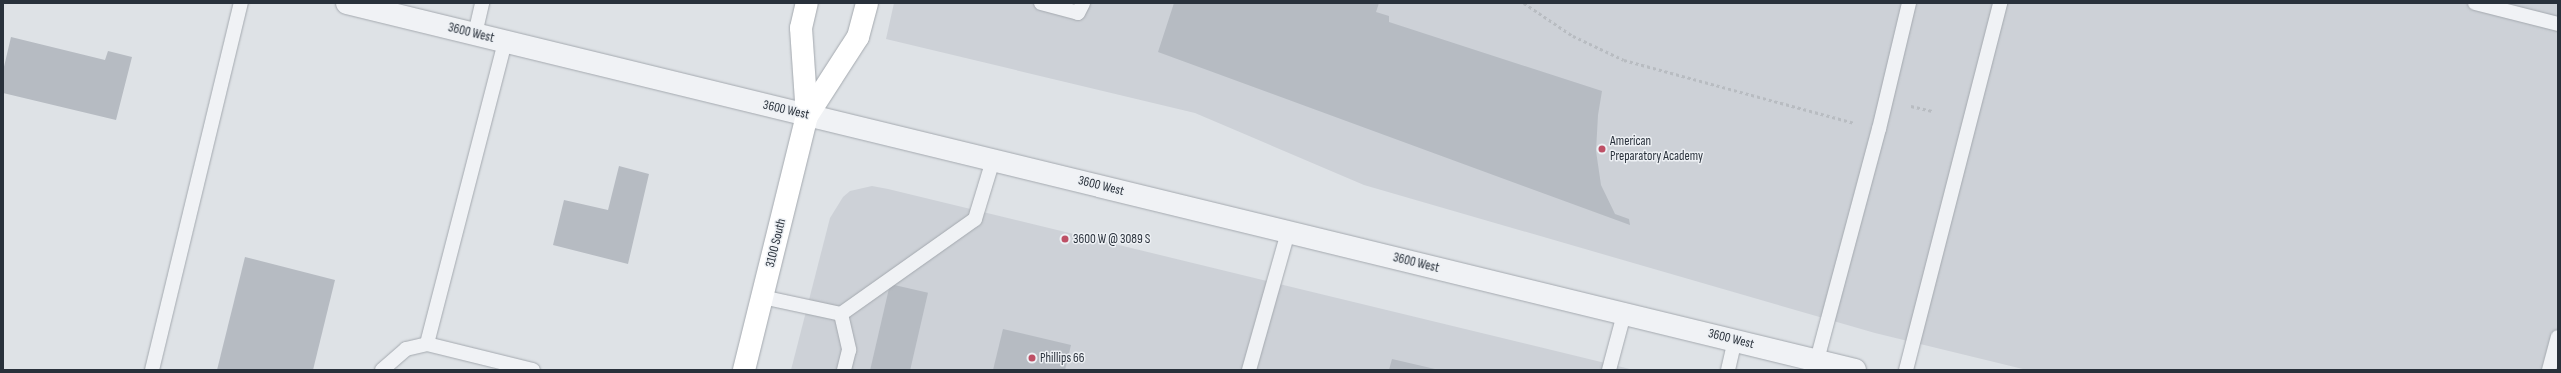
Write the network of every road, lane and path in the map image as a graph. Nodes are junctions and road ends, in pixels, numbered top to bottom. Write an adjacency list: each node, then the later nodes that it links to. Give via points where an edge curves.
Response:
1 (242, 3): 28 (lane)
2 (347, 3): 13 (street, 3600 West)
3 (482, 3): 13 (lane)
4 (807, 3): 17 (main road, 3100 South, via 801,28)
5 (866, 3): 17 (main road, 3100 South, via 858,37)
6 (1041, 3): 7 (lane, via 1078,13)
7 (1083, 3)
8 (1524, 3): 18 (path, via 1573,36 1624,60)
9 (1909, 3): 18 (lane)
10 (2000, 3): 37 (lane)
11 (2475, 3): 12 (lane)
12 (2558, 24)
13 (475, 34): 14 (street, 3600 West)
14 (505, 42): 17 (street, 3600 West); 26 (lane)
15 (1907, 105): 16 (path)
16 (1932, 111)
17 (807, 116): 19 (street, 3600 West); 21 (main road, 3100 South)
18 (1879, 129): 27 (lane)
19 (993, 160): 20 (street, 3600 West); 22 (lane, via 976,219)
20 (1288, 232): 23 (street, 3600 West); 33 (lane)
21 (762, 297): 22 (lane); 31 (main road, 3100 South)
22 (841, 314): 32 (lane, via 849,350)
23 (1624, 314): 25 (street, 3600 West); 34 (lane)
24 (2558, 337): 38 (lane)
25 (1735, 340): 27 (street, 3600 West); 35 (lane)
26 (428, 344): 29 (lane, via 406,350); 30 (lane)
27 (1817, 360): 36 (street, 3600 West)
28 (152, 370)
29 (382, 370)
30 (533, 370)
31 (744, 370)
32 (844, 370)
33 (1249, 370)
34 (1609, 370)
35 (1728, 370)
36 (1855, 370)
37 (1906, 370)
38 (2550, 370)

